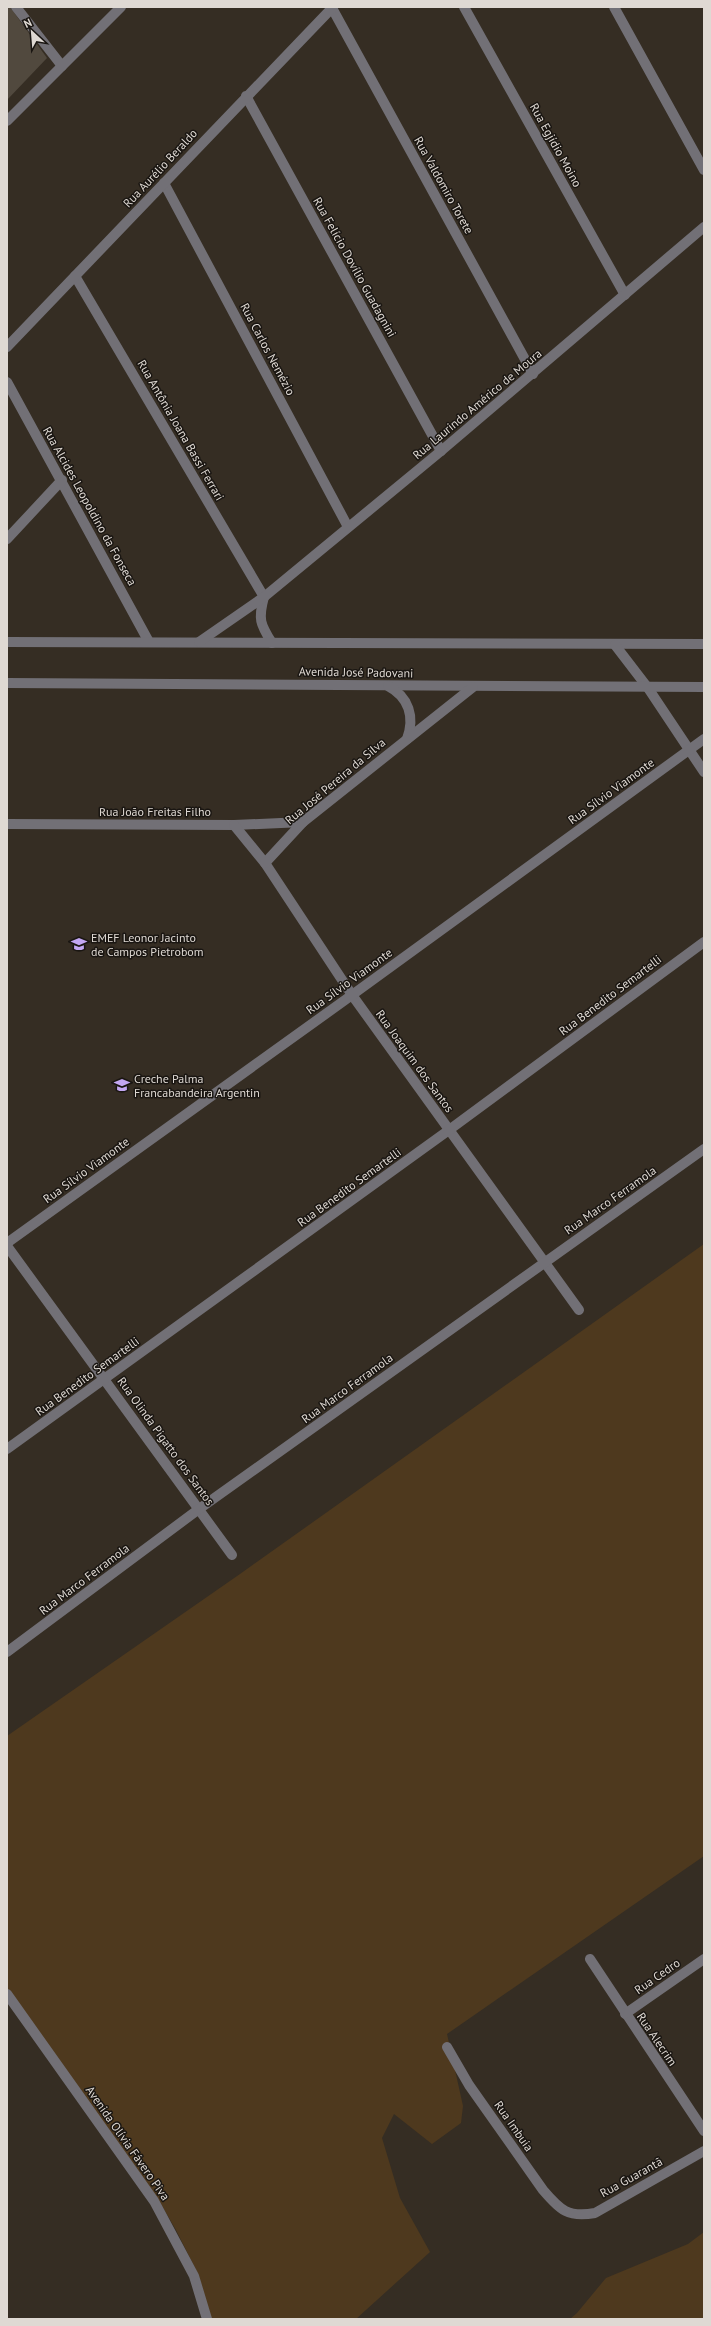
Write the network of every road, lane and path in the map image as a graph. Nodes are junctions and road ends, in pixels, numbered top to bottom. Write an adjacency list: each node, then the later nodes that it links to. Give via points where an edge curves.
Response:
1 (16, 7): 6 (street)
2 (120, 7): 6 (street)
3 (464, 7): 13 (street, Rua Egjídio Moino)
4 (614, 7): 9 (street)
5 (332, 8): 7 (street, Rua Aurélio Beraldo); 15 (street, Rua Valdomiro Torete)
6 (62, 66): 8 (street)
7 (246, 96): 10 (street, Rua Aurélio Beraldo); 17 (street, Rua Felício Dovílio Guadagnini)
8 (7, 121)
9 (704, 170)
10 (164, 183): 12 (street, Rua Aurélio Beraldo); 19 (street, Rua Carlos Nemézio)
11 (704, 227): 13 (street, Rua Laurindo Américo de Moura)
12 (75, 276): 14 (street, Rua Aurélio Beraldo); 21 (street, Rua Antônia Joana Bassi Ferrari)
13 (626, 295): 15 (street, Rua Laurindo Américo de Moura)
14 (7, 347)
15 (533, 374): 17 (street, Rua Laurindo Américo de Moura)
16 (7, 382): 18 (street, Rua Alcides Leopoldino da Fonseca)
17 (441, 451): 19 (street, Rua Laurindo Américo de Moura)
18 (62, 480): 20 (street); 23 (street, Rua Alcides Leopoldino da Fonseca)
19 (348, 527): 21 (street, Rua Laurindo Américo de Moura)
20 (7, 539)
21 (264, 597): 24 (street, Rua Laurindo Américo de Moura); 25 (street, via 259,613 260,621)
22 (7, 642): 23 (street)
23 (149, 642): 24 (street)
24 (199, 642): 25 (street)
25 (272, 643): 27 (street)
26 (704, 644): 27 (street)
27 (615, 645): 32 (street)
28 (7, 683): 29 (street, Avenida José Padovani)
29 (388, 686): 30 (street, Avenida José Padovani); 33 (street, via 402,696 410,710 410,730)
30 (473, 687): 32 (street, Avenida José Padovani); 33 (street, Rua José Pereira da Silva)
31 (704, 687): 32 (street, Avenida José Padovani)
32 (648, 688): 35 (street)
33 (407, 739): 37 (street, Rua José Pereira da Silva)
34 (704, 739): 35 (street, Rua Sílvio Viamonte)
35 (688, 750): 36 (street); 42 (street, Rua Sílvio Viamonte)
36 (704, 772)
37 (303, 822): 39 (street, Rua João Freitas Filho); 40 (street, Rua José Pereira da Silva)
38 (7, 824): 39 (street, Rua João Freitas Filho)
39 (234, 825): 40 (street, Rua Joaquim dos Santos)
40 (265, 863): 42 (street, Rua Joaquim dos Santos)
41 (704, 942): 43 (street, Rua Benedito Semartelli)
42 (352, 995): 43 (street, Rua Joaquim dos Santos); 45 (street, Rua Sílvio Viamonte)
43 (449, 1130): 47 (street, Rua Joaquim dos Santos); 49 (street, Rua Benedito Semartelli)
44 (704, 1149): 47 (street, Rua Marco Ferramola)
45 (7, 1243)
46 (7, 1246): 49 (street, Rua Olinda Pigatto dos Santos)
47 (544, 1263): 48 (street, Rua Joaquim dos Santos); 51 (street, Rua Marco Ferramola)
48 (579, 1310)
49 (105, 1380): 50 (street, Rua Benedito Semartelli); 51 (street, Rua Olinda Pigatto dos Santos)
50 (7, 1449)
51 (199, 1509): 52 (street, Rua Olinda Pigatto dos Santos); 53 (street, Rua Marco Ferramola)
52 (232, 1555)
53 (7, 1652)
54 (590, 1959): 57 (street, Rua Alecrim)
55 (704, 1959): 57 (street, Rua Cedro)
56 (7, 1994): 62 (street, Avenida Olívia Fávero Piva, via 154,2201 194,2276)
57 (625, 2014): 59 (street, Rua Alecrim)
58 (447, 2047): 61 (street, Rua Imbuia, via 470,2085 543,2190)
59 (704, 2132)
60 (704, 2151): 61 (street, Rua Guarantã, via 595,2213 580,2216)
61 (568, 2214)
62 (207, 2319)

